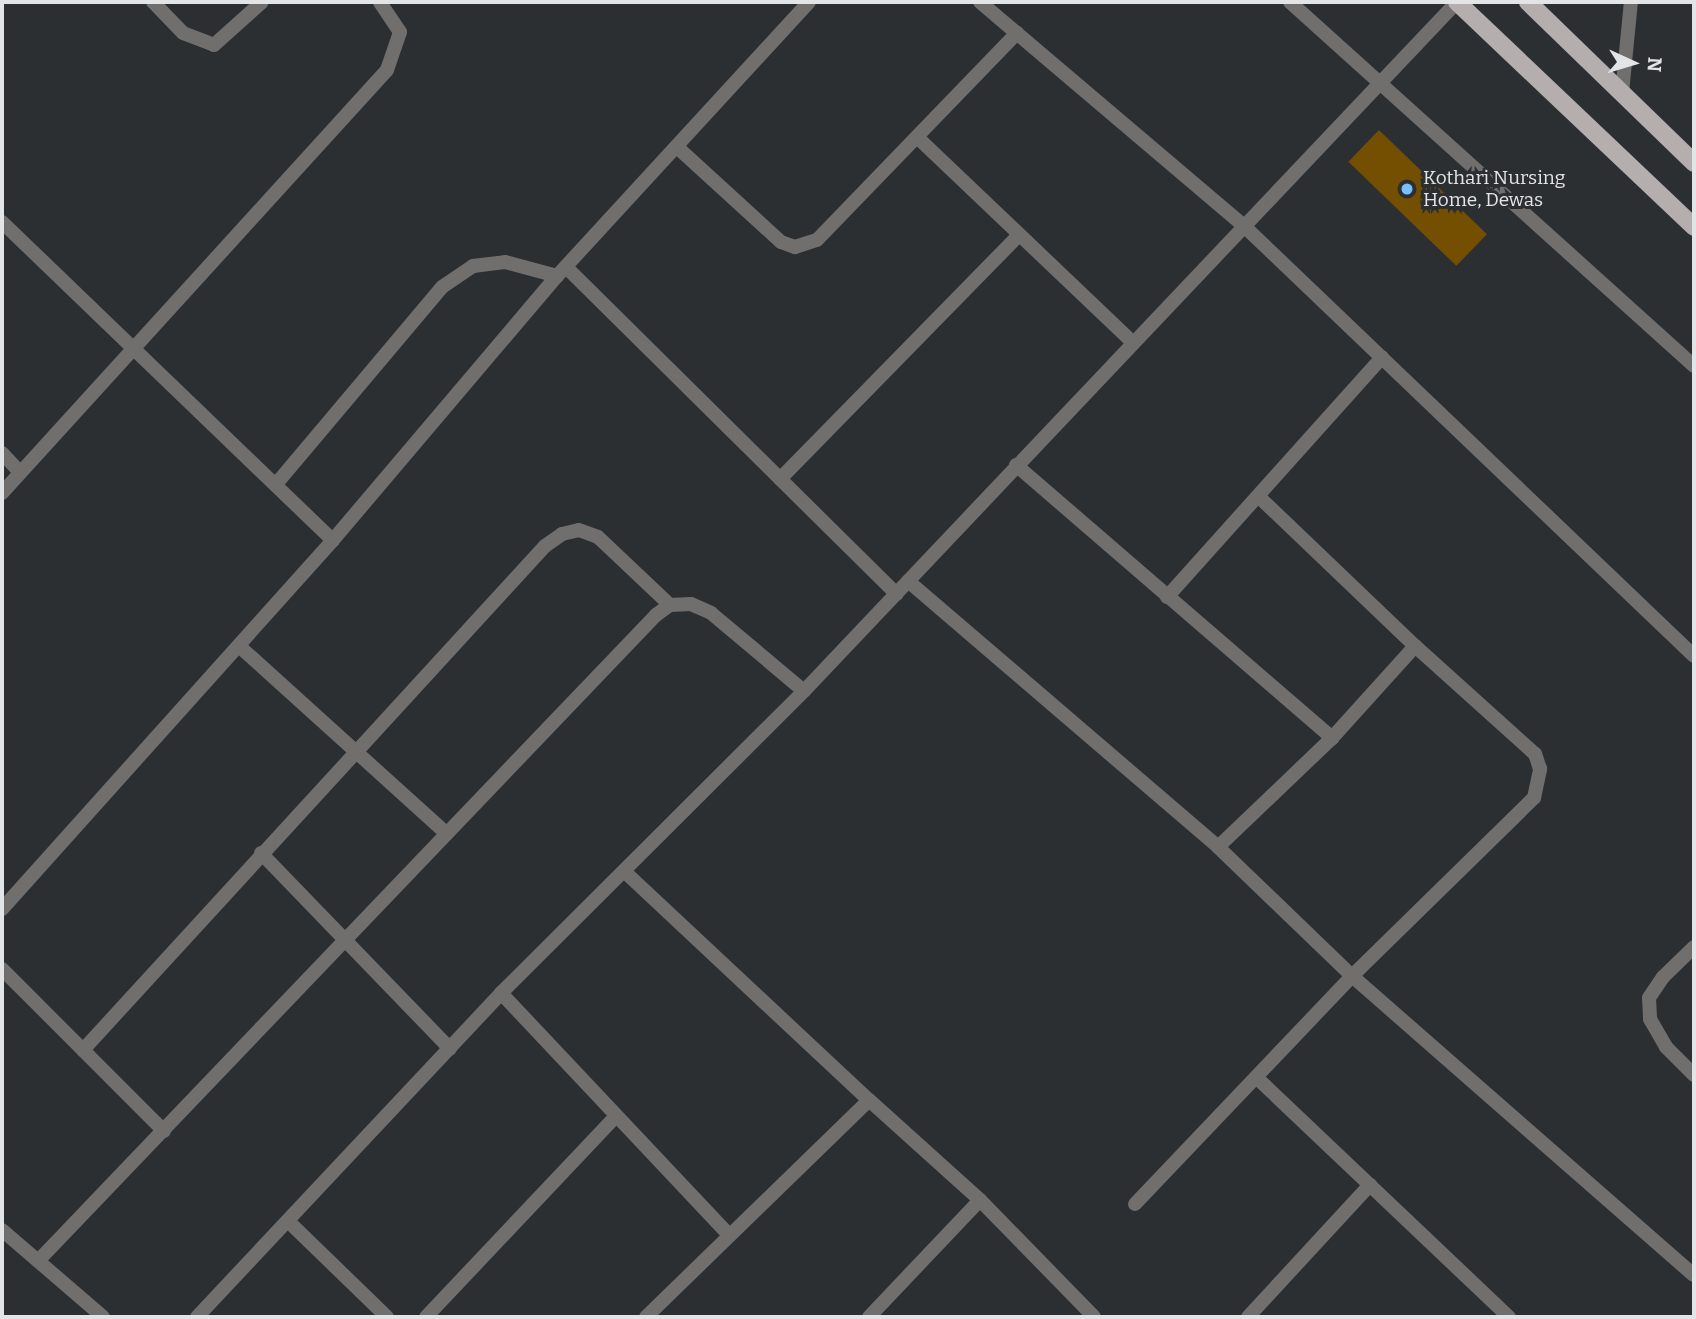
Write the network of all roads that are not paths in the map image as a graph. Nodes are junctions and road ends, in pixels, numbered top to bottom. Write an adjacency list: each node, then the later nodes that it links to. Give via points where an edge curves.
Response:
1 (153, 2): 2 (street, via 183,33 214,45)
2 (262, 2)
3 (380, 2): 22 (street, via 400,32 387,70)
4 (810, 2): 14 (street)
5 (980, 2): 10 (street)
6 (1290, 2): 11 (street)
7 (1457, 2): 11 (street); 18 (main road)
8 (1528, 2): 12 (main road)
9 (1631, 2): 12 (street)
10 (1017, 33): 13 (street); 17 (street)
11 (1383, 81): 17 (street); 24 (street)
12 (1622, 93): 15 (main road)
13 (917, 137): 14 (street, via 817,240 795,247 781,242); 19 (street)
14 (677, 146): 20 (street)
15 (1694, 163)
16 (2, 222): 22 (street)
17 (1244, 226): 21 (street); 23 (street)
18 (1694, 227)
19 (1019, 235): 21 (street); 28 (street)
20 (562, 271): 28 (street); 29 (street, via 505,262 473,266 442,287); 32 (street)
21 (1133, 343): 26 (street)
22 (133, 347): 27 (street); 29 (street)
23 (1382, 357): 31 (street); 39 (street)
24 (1694, 366)
25 (2, 453): 27 (street)
26 (1016, 465): 33 (street); 35 (street)
27 (20, 472): 30 (street)
28 (780, 479): 34 (street)
29 (277, 484): 32 (street)
30 (2, 493)
31 (1259, 497): 35 (street); 38 (street)
32 (333, 540): 37 (street)
33 (908, 581): 34 (street); 44 (street)
34 (896, 594): 40 (street)
35 (1167, 597): 41 (street)
36 (670, 606): 40 (street, via 691,604 711,612); 42 (street, via 598,537 579,530 562,534 544,546); 43 (street)
37 (239, 646): 42 (street); 47 (street)
38 (1415, 646): 41 (street); 51 (street, via 1535,754 1540,769 1534,798)
39 (1694, 656)
40 (804, 691): 46 (street)
41 (1332, 738): 44 (street)
42 (357, 750): 43 (street); 45 (street)
43 (447, 834): 48 (street)
44 (1218, 847): 51 (street)
45 (261, 853): 48 (street); 54 (street)
46 (625, 872): 52 (street); 57 (street)
47 (2, 909)
48 (347, 941): 53 (street); 59 (street)
49 (1694, 947): 55 (street, via 1648,998 1650,1019 1666,1047)
50 (2, 969): 54 (street)
51 (1352, 976): 56 (street); 67 (street)
52 (501, 993): 53 (street); 58 (street)
53 (450, 1049): 63 (street)
54 (83, 1050): 59 (street)
55 (1694, 1075)
56 (1255, 1077): 60 (street); 62 (street)
57 (869, 1100): 61 (street); 65 (street)
58 (616, 1116): 65 (street); 72 (street)
59 (164, 1130): 66 (street)
60 (1370, 1185): 75 (street); 76 (street)
61 (980, 1200): 68 (street); 74 (street)
62 (1135, 1203)
63 (290, 1223): 70 (street); 71 (street)
64 (2, 1230): 66 (street)
65 (728, 1234): 73 (street)
66 (38, 1261): 69 (street)
67 (1694, 1275)
68 (873, 1316)
69 (103, 1317)
70 (197, 1317)
71 (387, 1317)
72 (426, 1317)
73 (646, 1317)
74 (1094, 1317)
75 (1248, 1317)
76 (1509, 1317)

